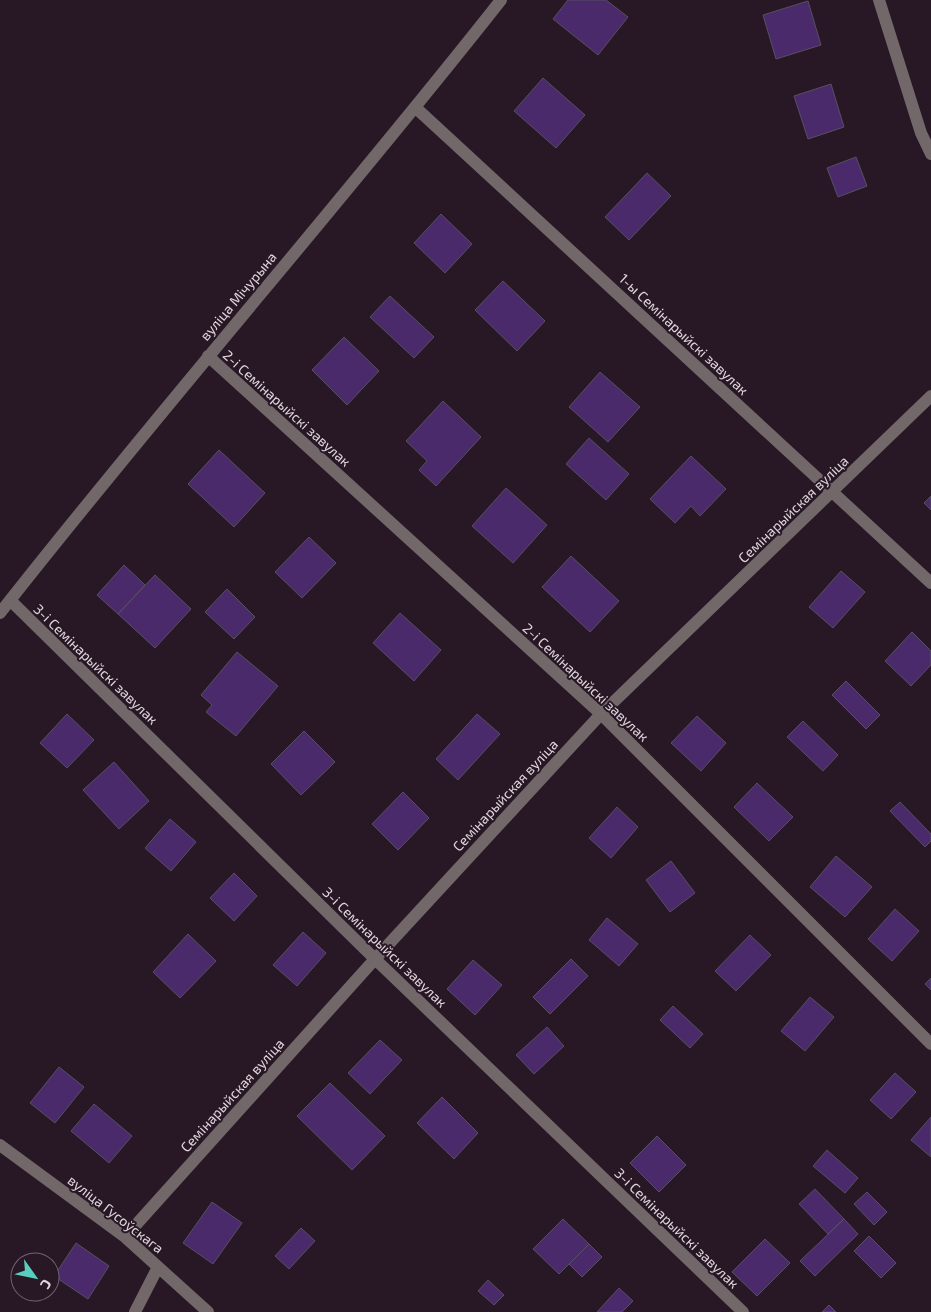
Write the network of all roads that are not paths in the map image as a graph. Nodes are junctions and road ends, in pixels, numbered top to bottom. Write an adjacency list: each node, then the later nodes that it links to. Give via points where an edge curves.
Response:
1 (501, 0): 3 (street, вуліца Мічурына)
2 (879, 0): 4 (street, via 921,133)
3 (416, 108): 5 (street, вуліца Мічурына); 7 (street, 1-ы Семінарыйскі завулак)
4 (931, 154)
5 (208, 356): 9 (street, вуліца Мічурына); 11 (street, 2-і Семінарыйскі завулак)
6 (931, 396): 7 (street, Семінарыйская вуліца)
7 (834, 491): 8 (street, 1-ы Семінарыйскі завулак); 11 (street, Семінарыйская вуліца)
8 (931, 584)
9 (10, 600): 10 (street, вуліца Мічурына); 12 (street, 3-і Семінарыйскі завулак)
10 (0, 613)
11 (601, 714): 12 (street, Семінарыйская вуліца); 13 (street, 2-і Семінарыйскі завулак)
12 (375, 959): 15 (street, Семінарыйская вуліца); 19 (street, 3-і Семінарыйскі завулак)
13 (931, 1044)
14 (0, 1145): 15 (street, вуліца Гусоўскага)
15 (125, 1237): 16 (street, вуліца Гусоўскага)
16 (158, 1267): 17 (street); 18 (street, вуліца Гусоўскага)
17 (135, 1312)
18 (208, 1312)
19 (743, 1312)

